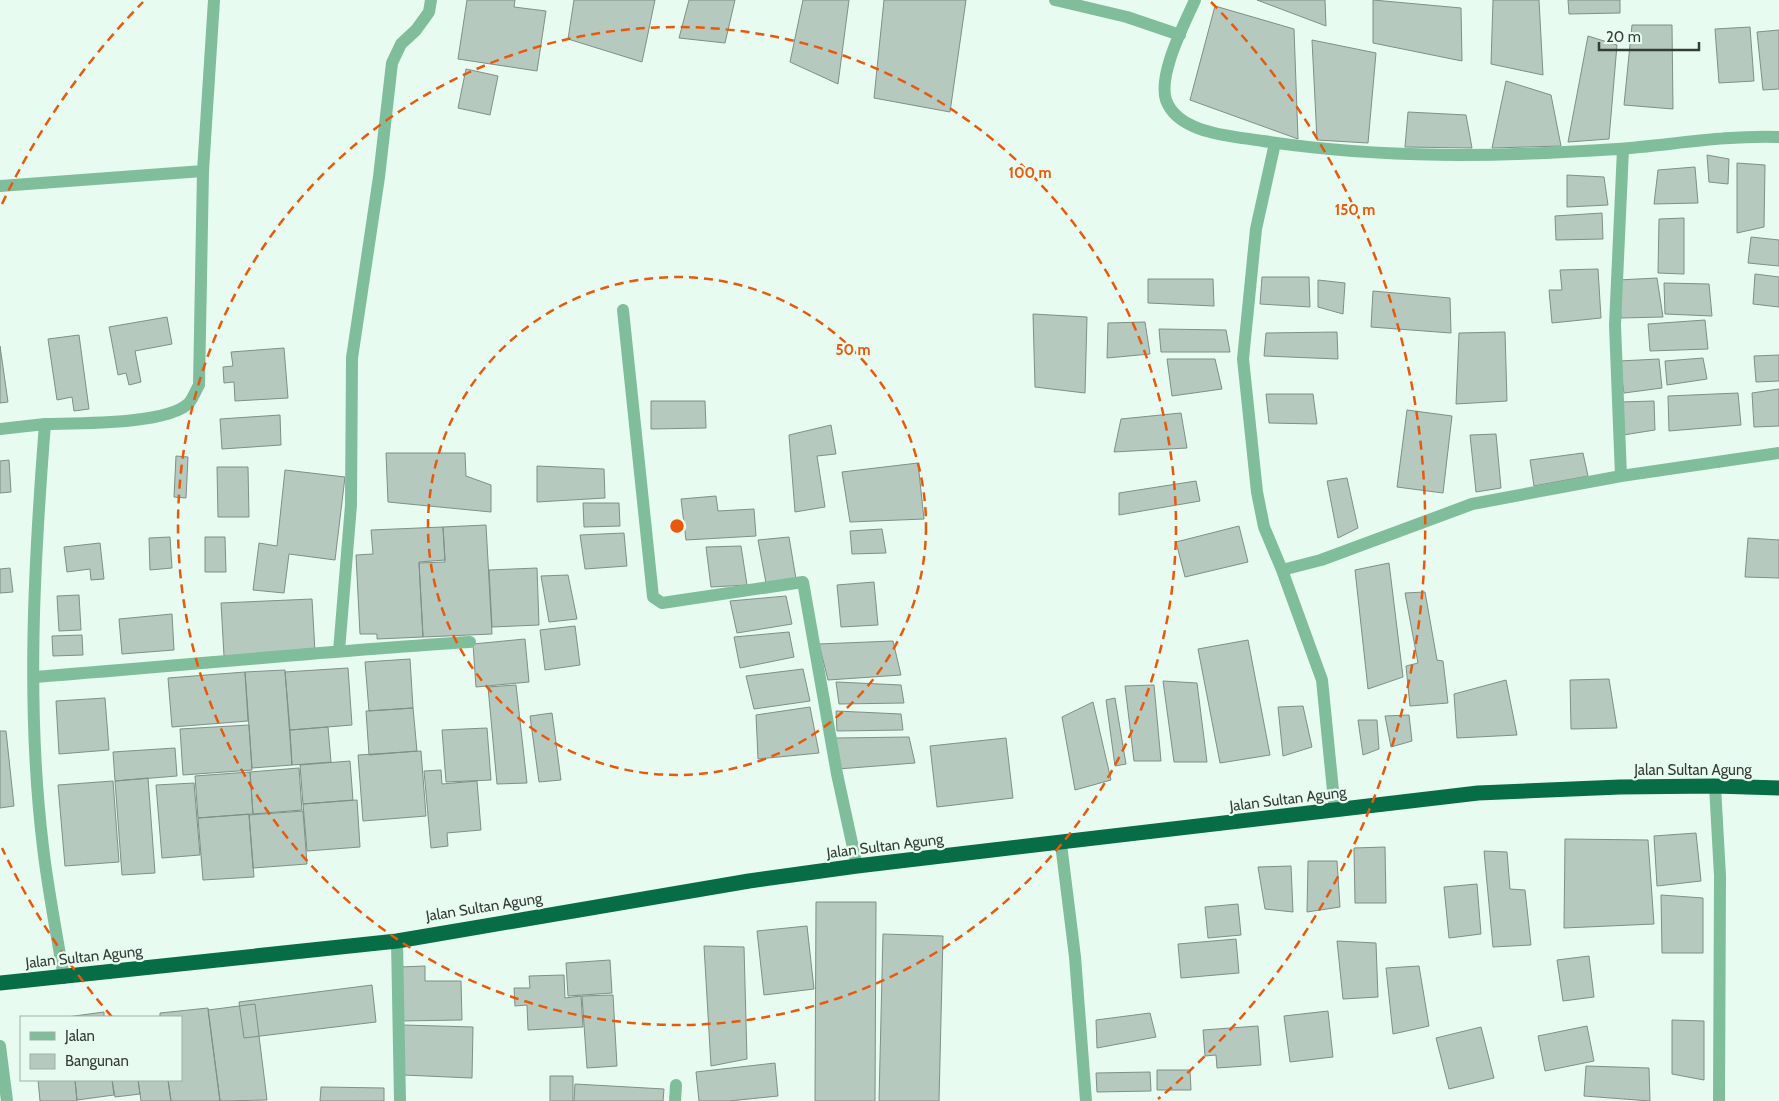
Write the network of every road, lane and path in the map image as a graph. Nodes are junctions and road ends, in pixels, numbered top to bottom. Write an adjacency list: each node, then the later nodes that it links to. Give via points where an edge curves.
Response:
1 (214, 0): 9 (street)
2 (431, 0): 18 (street, via 429,12 401,44 392,63 352,358 351,505)
3 (1055, 0): 5 (street, via 1127,17)
4 (1195, 0): 5 (street)
5 (1180, 35): 7 (street, via 1163,83 1167,101 1177,116 1195,127)
6 (1779, 138): 8 (street, via 1749,136)
7 (1275, 143): 8 (street, via 1324,150 1426,156); 16 (street, via 1256,229 1243,358 1257,492 1264,527)
8 (1623, 149): 15 (street, via 1615,325)
9 (203, 171): 10 (street); 12 (street, via 199,385 189,402 172,413 147,419)
10 (0, 186)
11 (623, 310): 24 (street, via 654,597 662,603 803,582)
12 (45, 424): 13 (street); 19 (street, via 34,568)
13 (0, 429)
14 (1779, 453): 15 (street)
15 (1621, 476): 16 (street, via 1472,504 1321,560)
16 (1282, 570): 22 (street, via 1322,680)
17 (470, 642): 18 (street)
18 (339, 650): 19 (street, via 192,666)
19 (35, 677): 26 (street, via 35,738 43,847)
20 (1715, 786): 21 (highway, Jalan Sultan Agung); 22 (highway, Jalan Sultan Agung, via 1478,793); 34 (street, via 1720,876)
21 (1779, 788)
22 (1334, 811): 23 (highway, Jalan Sultan Agung)
23 (1061, 844): 24 (highway, Jalan Sultan Agung); 33 (street, via 1075,957)
24 (857, 866): 25 (highway, Jalan Sultan Agung, via 749,881)
25 (397, 941): 26 (highway, Jalan Sultan Agung); 31 (street)
26 (64, 978): 27 (highway, Jalan Sultan Agung)
27 (0, 983)
28 (0, 1046): 30 (street)
29 (676, 1085): 32 (street)
30 (7, 1101)
31 (400, 1101)
32 (675, 1101)
33 (1086, 1101)
34 (1719, 1101)

